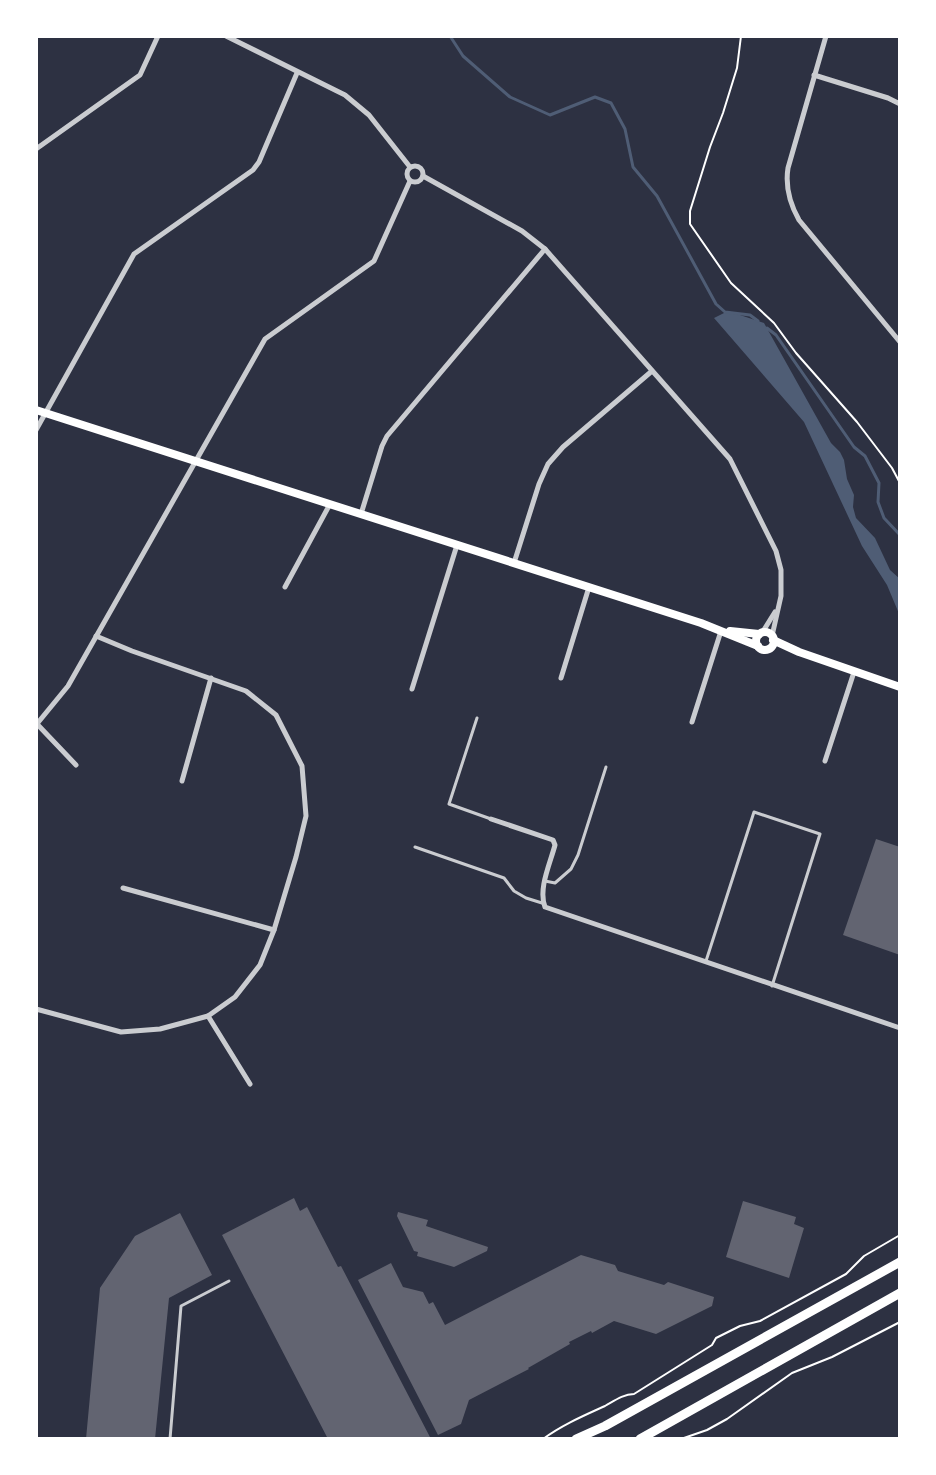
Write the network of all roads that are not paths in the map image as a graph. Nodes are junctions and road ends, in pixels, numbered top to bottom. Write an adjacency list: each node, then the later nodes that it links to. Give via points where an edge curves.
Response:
1 (158, 36): 7 (street, via 140,75)
2 (226, 36): 4 (street)
3 (826, 36): 5 (street)
4 (297, 73): 8 (street, via 345,95 369,115); 14 (street, via 253,170 134,254)
5 (814, 75): 6 (street); 12 (street, via 788,168 790,201 799,220)
6 (900, 104)
7 (36, 149)
8 (410, 167): 9 (street, via 419,167); 10 (street)
9 (423, 176): 10 (street); 11 (street)
10 (410, 181): 16 (street, via 374,261 265,339)
11 (545, 249): 13 (street); 18 (street, via 387,436)
12 (900, 342)
13 (652, 371): 20 (street, via 548,464); 25 (street, via 730,459 779,560 778,607)
14 (41, 411): 15 (street); 16 (main road)
15 (36, 430)
16 (196, 461): 17 (main road); 24 (street)
17 (330, 504): 18 (main road); 21 (street)
18 (361, 514): 19 (main road)
19 (457, 544): 20 (main road); 30 (street)
20 (514, 563): 22 (main road)
21 (285, 587)
22 (589, 587): 23 (main road); 28 (street)
23 (722, 630): 25 (main road); 25 (main road, via 763,650); 32 (street)
24 (96, 636): 27 (street); 33 (street, via 68,686)
25 (767, 638): 26 (main road)
26 (854, 672): 29 (main road); 34 (street)
27 (211, 678): 37 (street); 43 (street, via 246,691 276,715 302,766 306,816)
28 (561, 678)
29 (900, 687)
30 (412, 689)
31 (477, 718): 38 (lane, via 449,804)
32 (692, 722)
33 (37, 724): 35 (street)
34 (825, 761)
35 (76, 765)
36 (606, 767): 40 (lane, via 571,869 555,883)
37 (182, 781)
38 (491, 819): 40 (street, via 553,840)
39 (415, 847): 42 (lane, via 504,878 514,891)
40 (545, 881): 42 (street)
41 (123, 888): 43 (street)
42 (542, 903): 44 (street)
43 (274, 930): 47 (street, via 260,965 235,997)
44 (706, 963): 45 (street); 45 (lane, via 754,812 820,834)
45 (772, 986): 48 (street)
46 (36, 1009): 47 (street, via 121,1032 160,1029)
47 (208, 1016): 49 (street)
48 (900, 1028)
49 (250, 1084)
50 (900, 1262): 54 (highway)
51 (229, 1281): 53 (lane, via 181,1306)
52 (900, 1293): 55 (highway)
53 (170, 1439)
54 (576, 1439)
55 (640, 1439)

